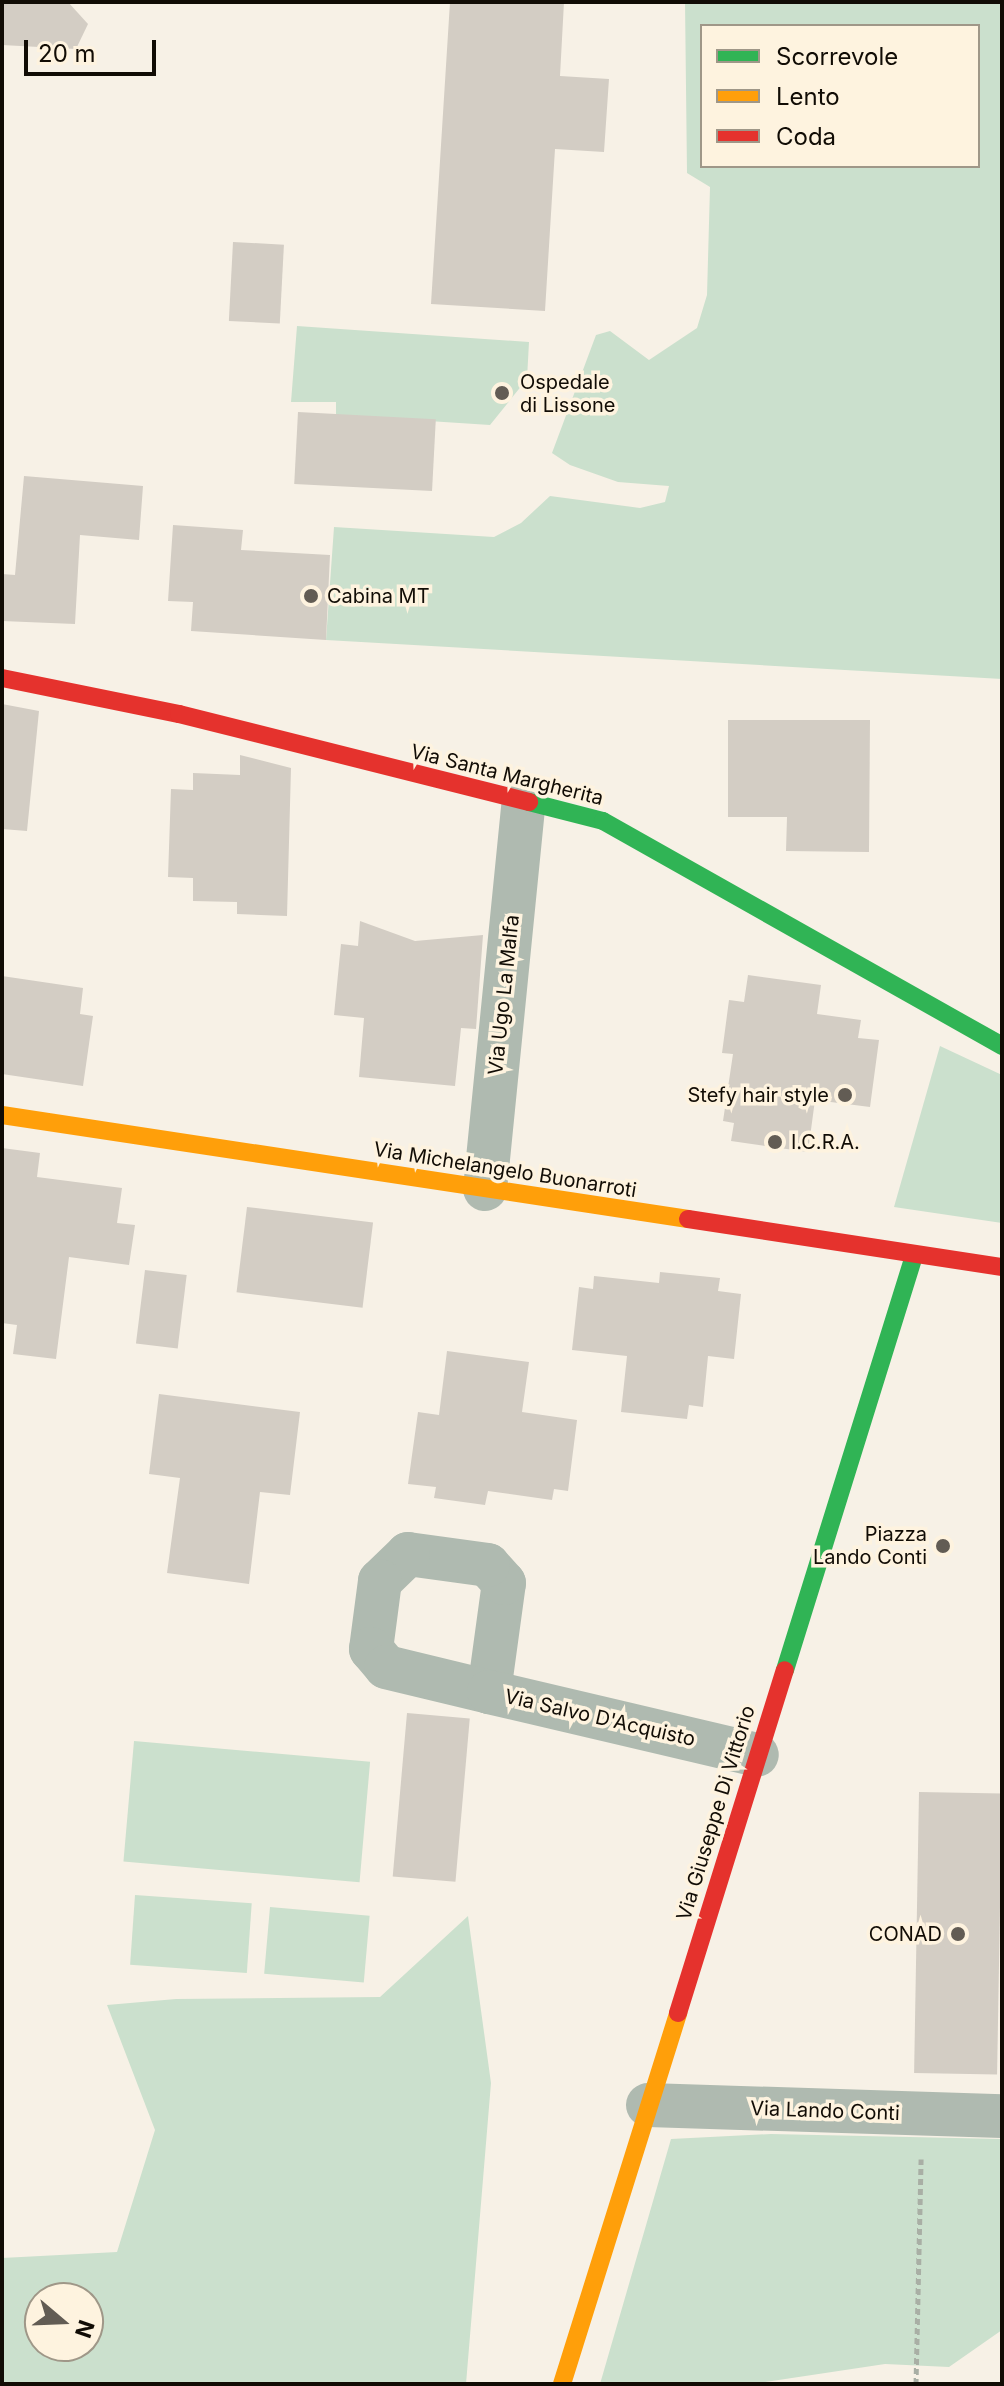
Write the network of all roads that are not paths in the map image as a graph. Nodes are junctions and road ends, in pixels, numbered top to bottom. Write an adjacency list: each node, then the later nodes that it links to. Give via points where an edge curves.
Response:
1 (2, 678): 2 (street, Via Santa Margherita, via 150,707)
2 (524, 801): 3 (street, Via Santa Margherita, via 603,821); 5 (street, Via Ugo La Malfa)
3 (1002, 1046)
4 (2, 1115): 5 (street, Via Michelangelo Buonarroti)
5 (485, 1189): 6 (street, Via Michelangelo Buonarroti)
6 (914, 1255): 7 (street, Via Michelangelo Buonarroti); 9 (street, Via Giuseppe Di Vittorio)
7 (1002, 1267)
8 (489, 1692): 9 (street, Via Salvo D'Acquisto)
9 (757, 1755): 10 (street, Via Giuseppe Di Vittorio)
10 (648, 2105): 11 (street, Via Lando Conti); 12 (street, Via Giuseppe Di Vittorio)
11 (1002, 2116)
12 (562, 2384)

